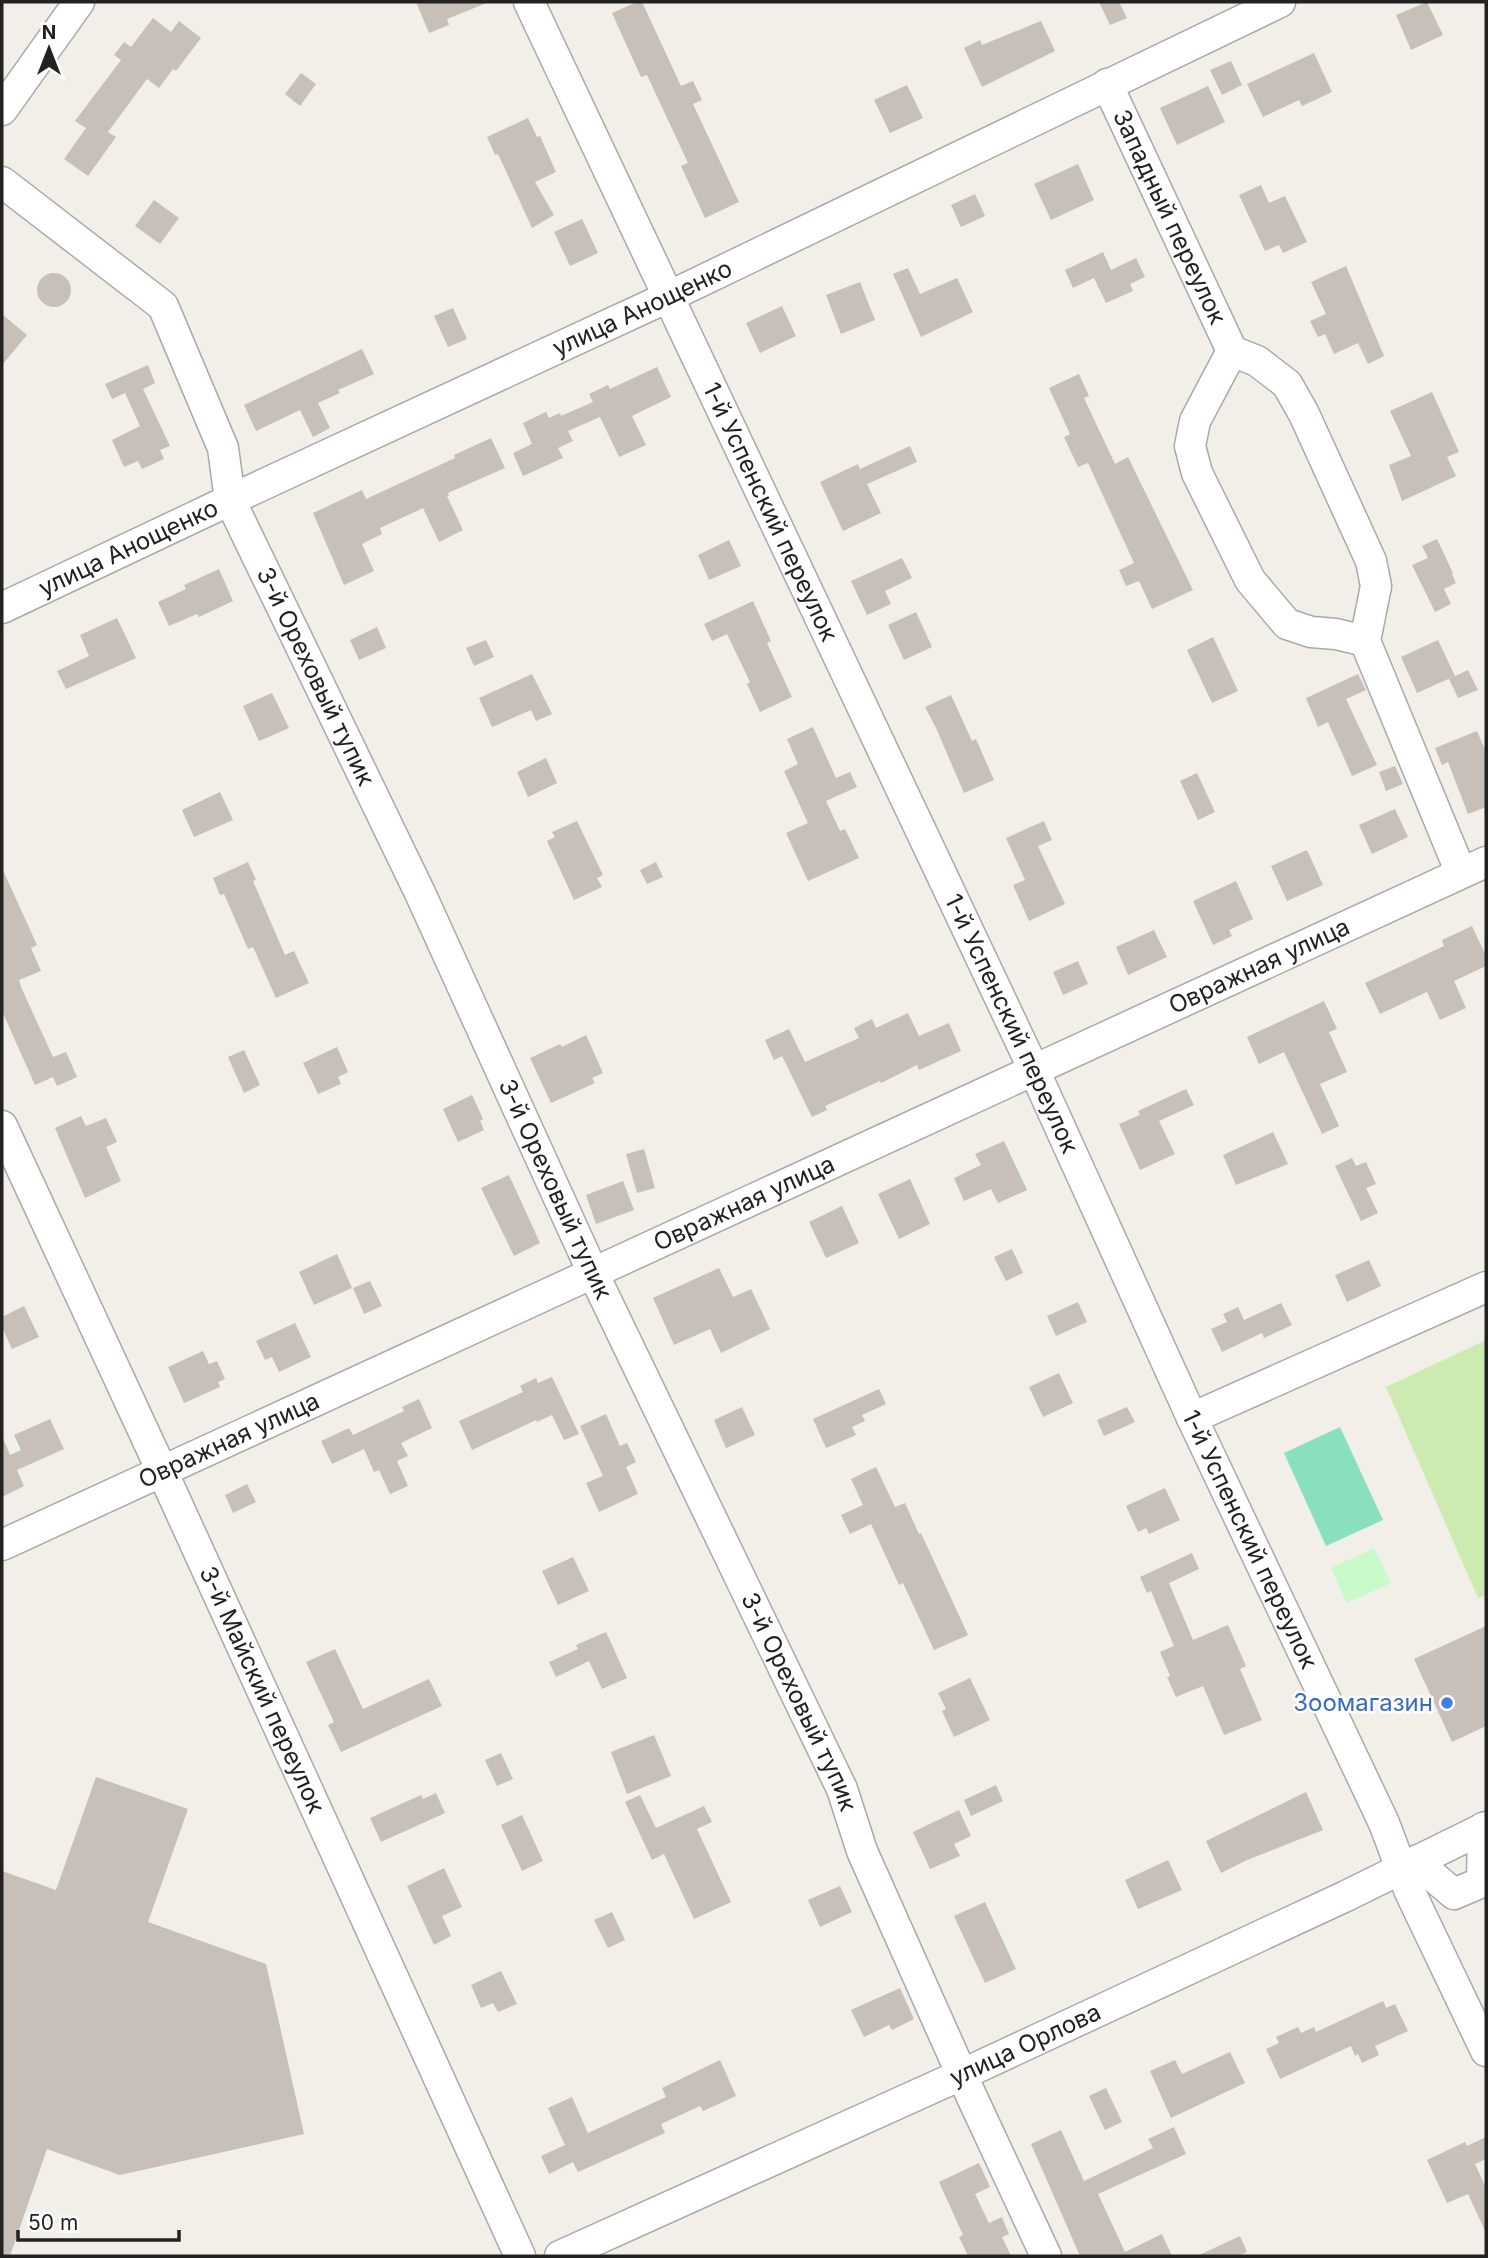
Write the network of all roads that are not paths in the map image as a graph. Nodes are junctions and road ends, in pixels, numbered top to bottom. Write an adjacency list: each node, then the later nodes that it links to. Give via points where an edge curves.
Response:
1 (79, 2): 5 (street)
2 (529, 2): 7 (street, 1-й Успенский переулок)
3 (1280, 2): 4 (street, улица Анощенко)
4 (1107, 84): 7 (street, улица Анощенко); 8 (street, Западный переулок)
5 (2, 110)
6 (2, 182): 9 (street, 3-й Ореховый тупик, via 163,306 223,448)
7 (668, 297): 9 (street, улица Анощенко); 13 (street, 1-й Успенский переулок)
8 (1232, 351): 11 (street, Западный переулок, via 1257,361 1287,384 1304,414 1371,561 1376,586); 11 (street, Западный переулок, via 1195,421 1189,446 1197,473 1250,580 1287,624)
9 (230, 500): 10 (street, улица Анощенко); 15 (street, 3-й Ореховый тупик, via 420,893)
10 (2, 608)
11 (1365, 641): 12 (street)
12 (1474, 867): 13 (street, Овражная улица)
13 (1034, 1070): 15 (street, Овражная улица); 17 (street, 1-й Успенский переулок)
14 (2, 1126): 18 (street, 3-й Майский переулок)
15 (593, 1273): 18 (street, Овражная улица); 23 (street, 3-й Ореховый тупик, via 842,1789 862,1851)
16 (1486, 1287): 17 (street)
17 (1192, 1418): 21 (street, 1-й Успенский переулок, via 1378,1811)
18 (162, 1471): 19 (street, Овражная улица); 24 (street, 3-й Майский переулок)
19 (2, 1545)
20 (1485, 1827): 21 (street, улица Орлова); 21 (street, via 1482,1882 1454,1894)
21 (1410, 1864): 22 (street, 1-й Успенский переулок, via 1410,1892); 23 (street, улица Орлова)
22 (1486, 2051)
23 (963, 2074): 25 (street, улица Орлова); 26 (street, 3-й Ореховый тупик)
24 (520, 2256)
25 (560, 2256)
26 (1046, 2256)

